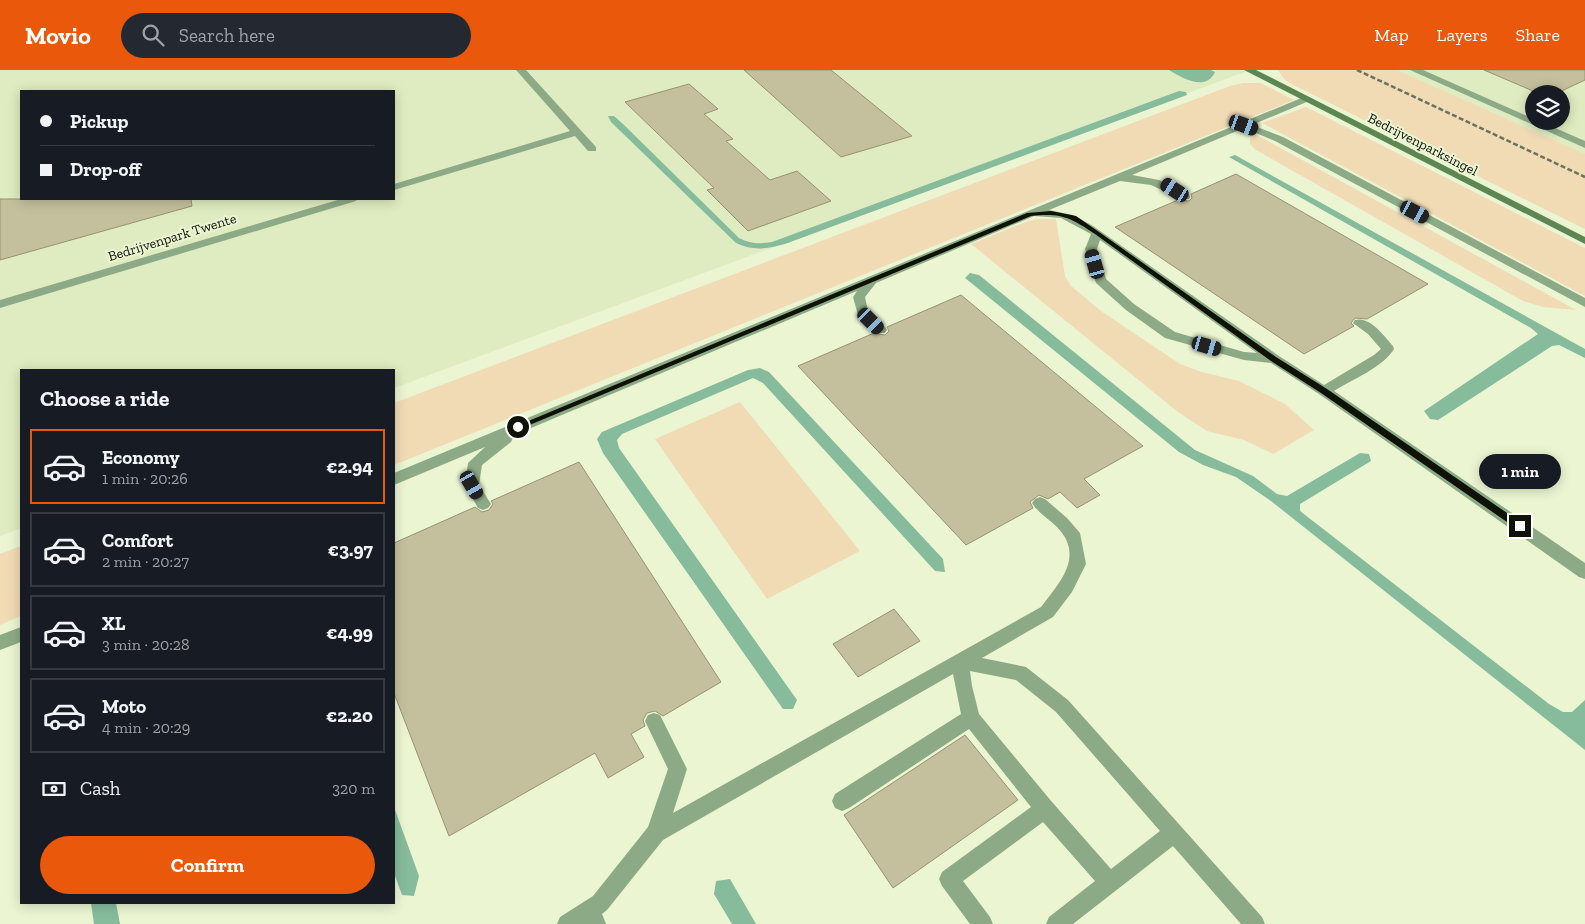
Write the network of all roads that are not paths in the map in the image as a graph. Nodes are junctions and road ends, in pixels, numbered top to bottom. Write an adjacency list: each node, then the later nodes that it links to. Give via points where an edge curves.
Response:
1 (521, 70): 6 (street)
2 (1249, 70): 4 (street, Bedrijvenparksingel)
3 (1415, 70): 7 (street)
4 (1306, 100): 5 (street); 17 (street, Bedrijvenparksingel)
5 (1244, 125): 9 (street); 19 (street, via 1279,138)
6 (577, 132): 8 (street); 10 (street)
7 (1585, 145)
8 (592, 149)
9 (1118, 178): 11 (street); 12 (street, via 1142,178 1166,184)
10 (395, 187)
11 (1086, 191): 14 (street); 15 (street, via 1075,202)
12 (1185, 196)
13 (349, 200): 20 (street, Bedrijvenpark Twente)
14 (1030, 214): 15 (street, via 1051,212); 18 (street)
15 (1073, 217): 16 (street)
16 (1097, 233): 23 (street); 23 (street, via 1091,249 1100,280 1130,307 1170,335 1244,356)
17 (1585, 241)
18 (872, 280): 22 (street, via 859,297 862,312); 25 (street)
19 (1585, 303)
20 (0, 304)
21 (1359, 323): 24 (street, via 1388,348 1380,358)
22 (881, 330)
23 (1274, 359): 24 (street)
24 (1324, 391): 29 (street)
25 (536, 420): 26 (street); 28 (street, via 504,439 476,463 472,485)
26 (395, 479)
27 (1040, 503): 32 (street, via 1075,537 1078,564 1047,612)
28 (483, 504)
29 (1585, 572)
30 (20, 634): 31 (street)
31 (0, 643)
32 (961, 661): 33 (street); 37 (street, via 1020,673 1055,700); 38 (street)
33 (971, 718): 35 (street); 36 (street)
34 (654, 721): 38 (street, via 678,769)
35 (842, 801)
36 (1045, 809): 39 (street); 42 (street, via 949,879)
37 (1174, 832): 39 (street); 44 (street)
38 (656, 834): 40 (street, via 600,903)
39 (1109, 882): 43 (street)
40 (593, 917): 41 (street)
41 (567, 924)
42 (983, 924)
43 (1056, 924)
44 (1255, 924)

